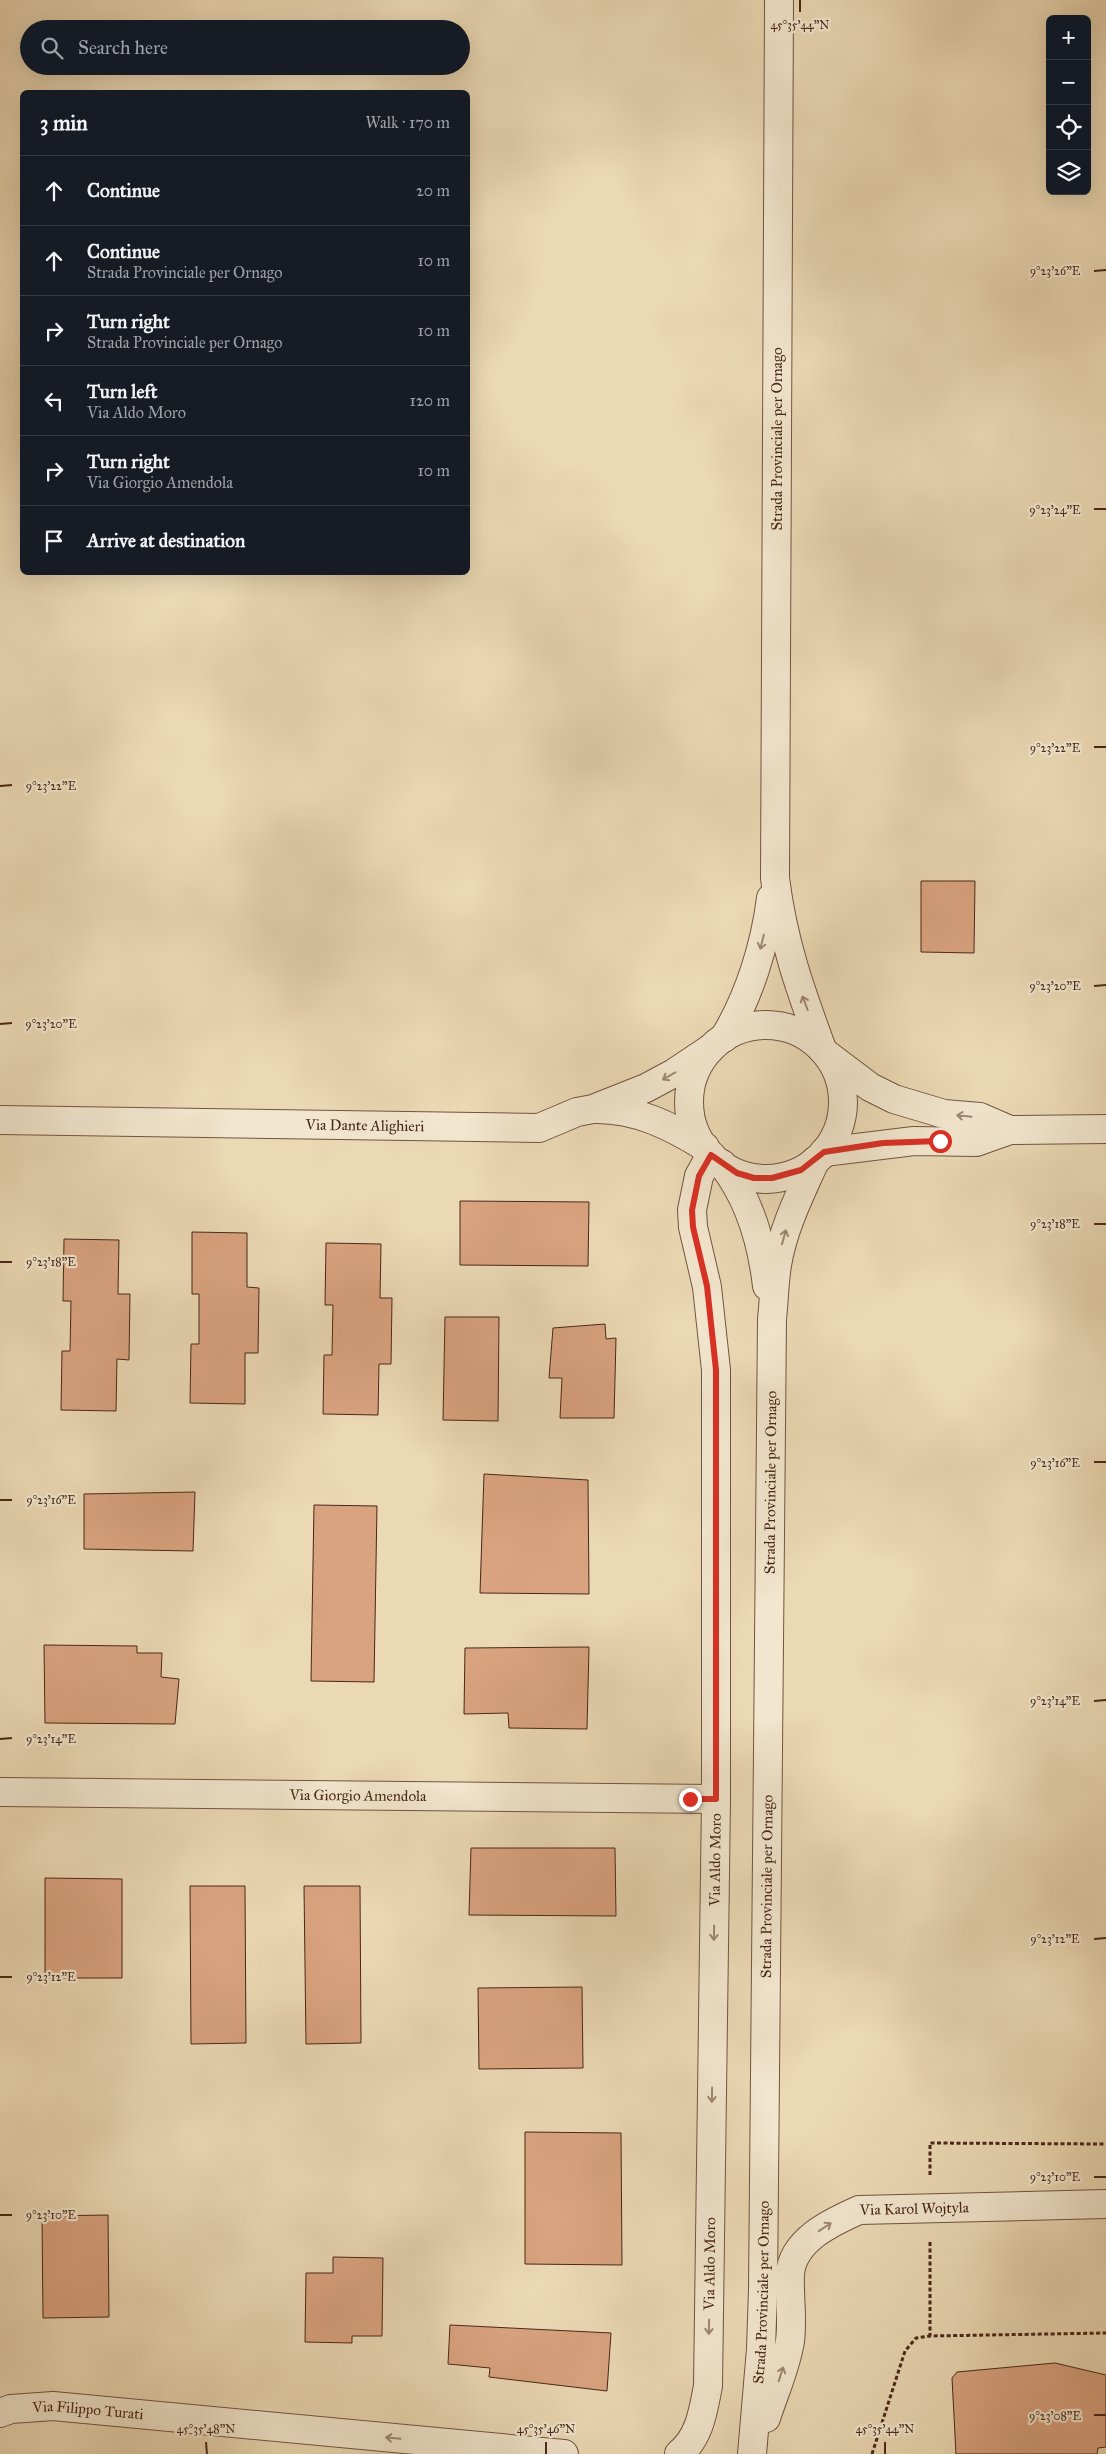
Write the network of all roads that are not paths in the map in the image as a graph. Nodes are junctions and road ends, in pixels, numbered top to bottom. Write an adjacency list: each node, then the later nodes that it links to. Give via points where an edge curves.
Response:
1 (778, 0): 2 (street, Strada Provinciale per Ornago)
2 (775, 878): 3 (street, Strada Provinciale per Ornago, one-way to 3, via 755,968 739,1010); 4 (street, Strada Provinciale per Ornago, one-way to 2, via 792,966)
3 (717, 1043): 4 (street, Strada Provinciale per Ornago, via 752,1026 775,1026 803,1034); 5 (street, Via Dante Alighieri, one-way to 5, via 655,1084); 9 (street, Strada Provinciale per Ornago, via 695,1074 690,1103 692,1121)
4 (824, 1051): 8 (street, one-way to 4, via 980,1118 944,1114 894,1099 870,1087); 10 (street, Strada Provinciale per Ornago, via 840,1080 843,1103 839,1127)
5 (592, 1109): 6 (street, Via Dante Alighieri, via 549,1125 529,1128); 9 (street, via 647,1117 678,1130)
6 (0, 1120)
7 (1106, 1129): 8 (street)
8 (1010, 1130): 10 (street, via 976,1142 909,1141)
9 (712, 1156): 10 (street, Strada Provinciale per Ornago, via 743,1175 772,1178 790,1175); 11 (street, Strada Provinciale per Ornago, via 736,1186 754,1224); 13 (street, Via Aldo Moro, via 699,1176 692,1210 707,1286 716,1370)
10 (820, 1156): 11 (street, Strada Provinciale per Ornago, one-way to 10, via 782,1242)
11 (772, 1319): 18 (street, Strada Provinciale per Ornago, via 763,2289)
12 (0, 1792): 13 (street, Via Giorgio Amendola)
13 (716, 1799): 16 (street, Via Aldo Moro, one-way to 16, via 708,2386 701,2421)
14 (1106, 2204): 18 (street, Via Karol Wojtyla, one-way to 14, via 790,2342 790,2273 793,2261 820,2230 860,2210)
15 (0, 2413): 17 (street, Via Filippo Turati, one-way to 15, via 53,2406 10,2409)
16 (687, 2451)
17 (564, 2454)
18 (753, 2454)

